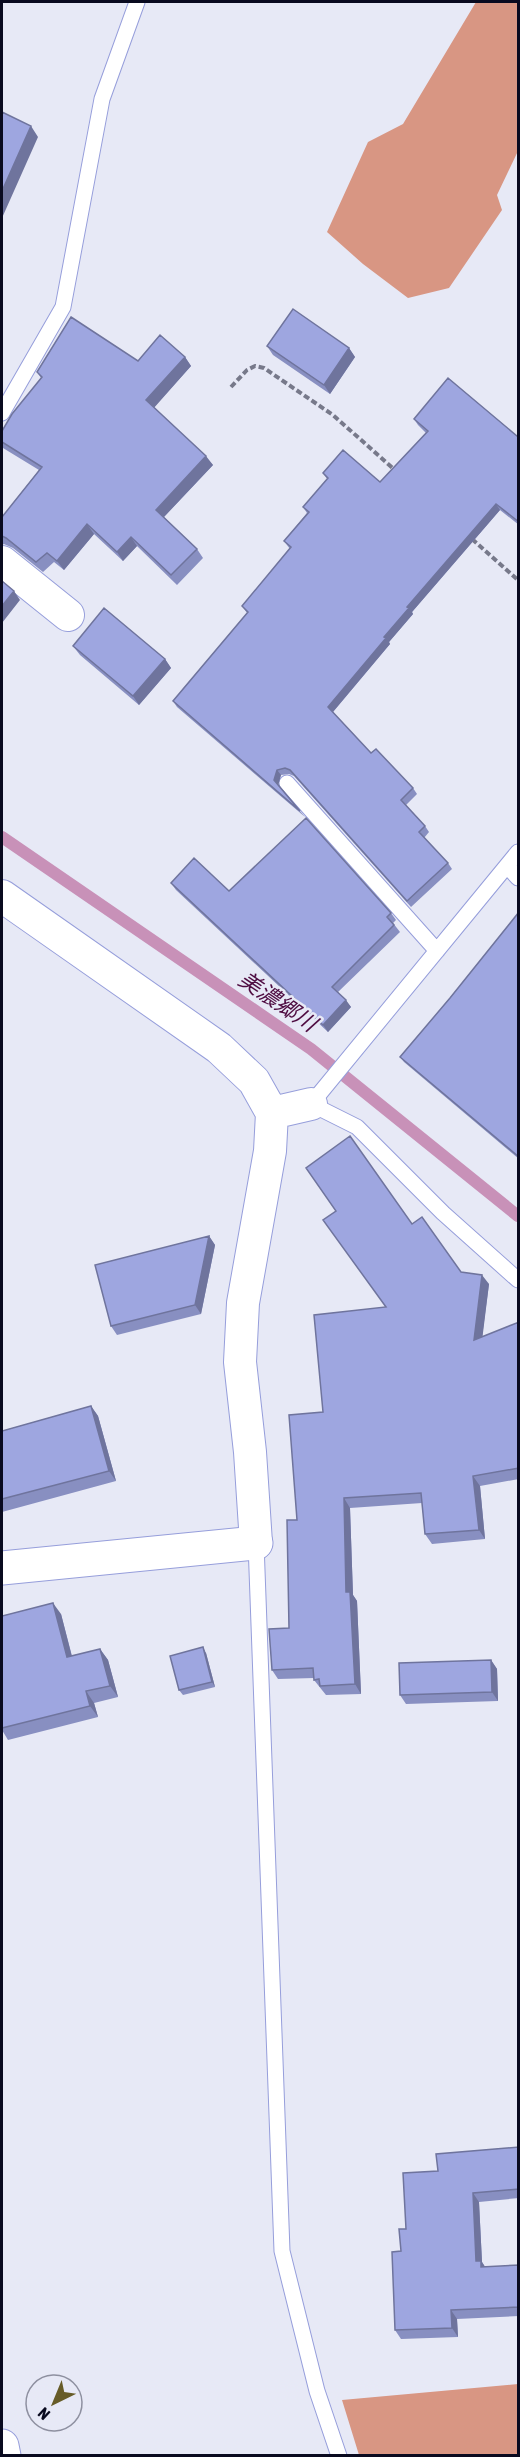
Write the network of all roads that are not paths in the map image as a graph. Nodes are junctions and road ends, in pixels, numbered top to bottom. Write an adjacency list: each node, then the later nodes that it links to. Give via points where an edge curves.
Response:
1 (137, 2): 2 (lane, via 102,99 63,307)
2 (2, 413)
3 (2, 562): 4 (street)
4 (68, 615)
5 (287, 783): 10 (lane)
6 (519, 852): 7 (lane)
7 (507, 866): 8 (lane); 10 (lane)
8 (519, 878)
9 (2, 896): 12 (street, via 219,1048 254,1081)
10 (437, 951): 11 (lane)
11 (316, 1098): 12 (street); 13 (lane, via 357,1126 443,1213)
12 (272, 1113): 14 (street, via 270,1150 243,1303 240,1362)
13 (519, 1280)
14 (256, 1544): 15 (street); 18 (lane, via 282,2251 317,2391)
15 (2, 1568)
16 (2, 2446): 17 (street)
17 (4, 2456)
18 (339, 2456)

